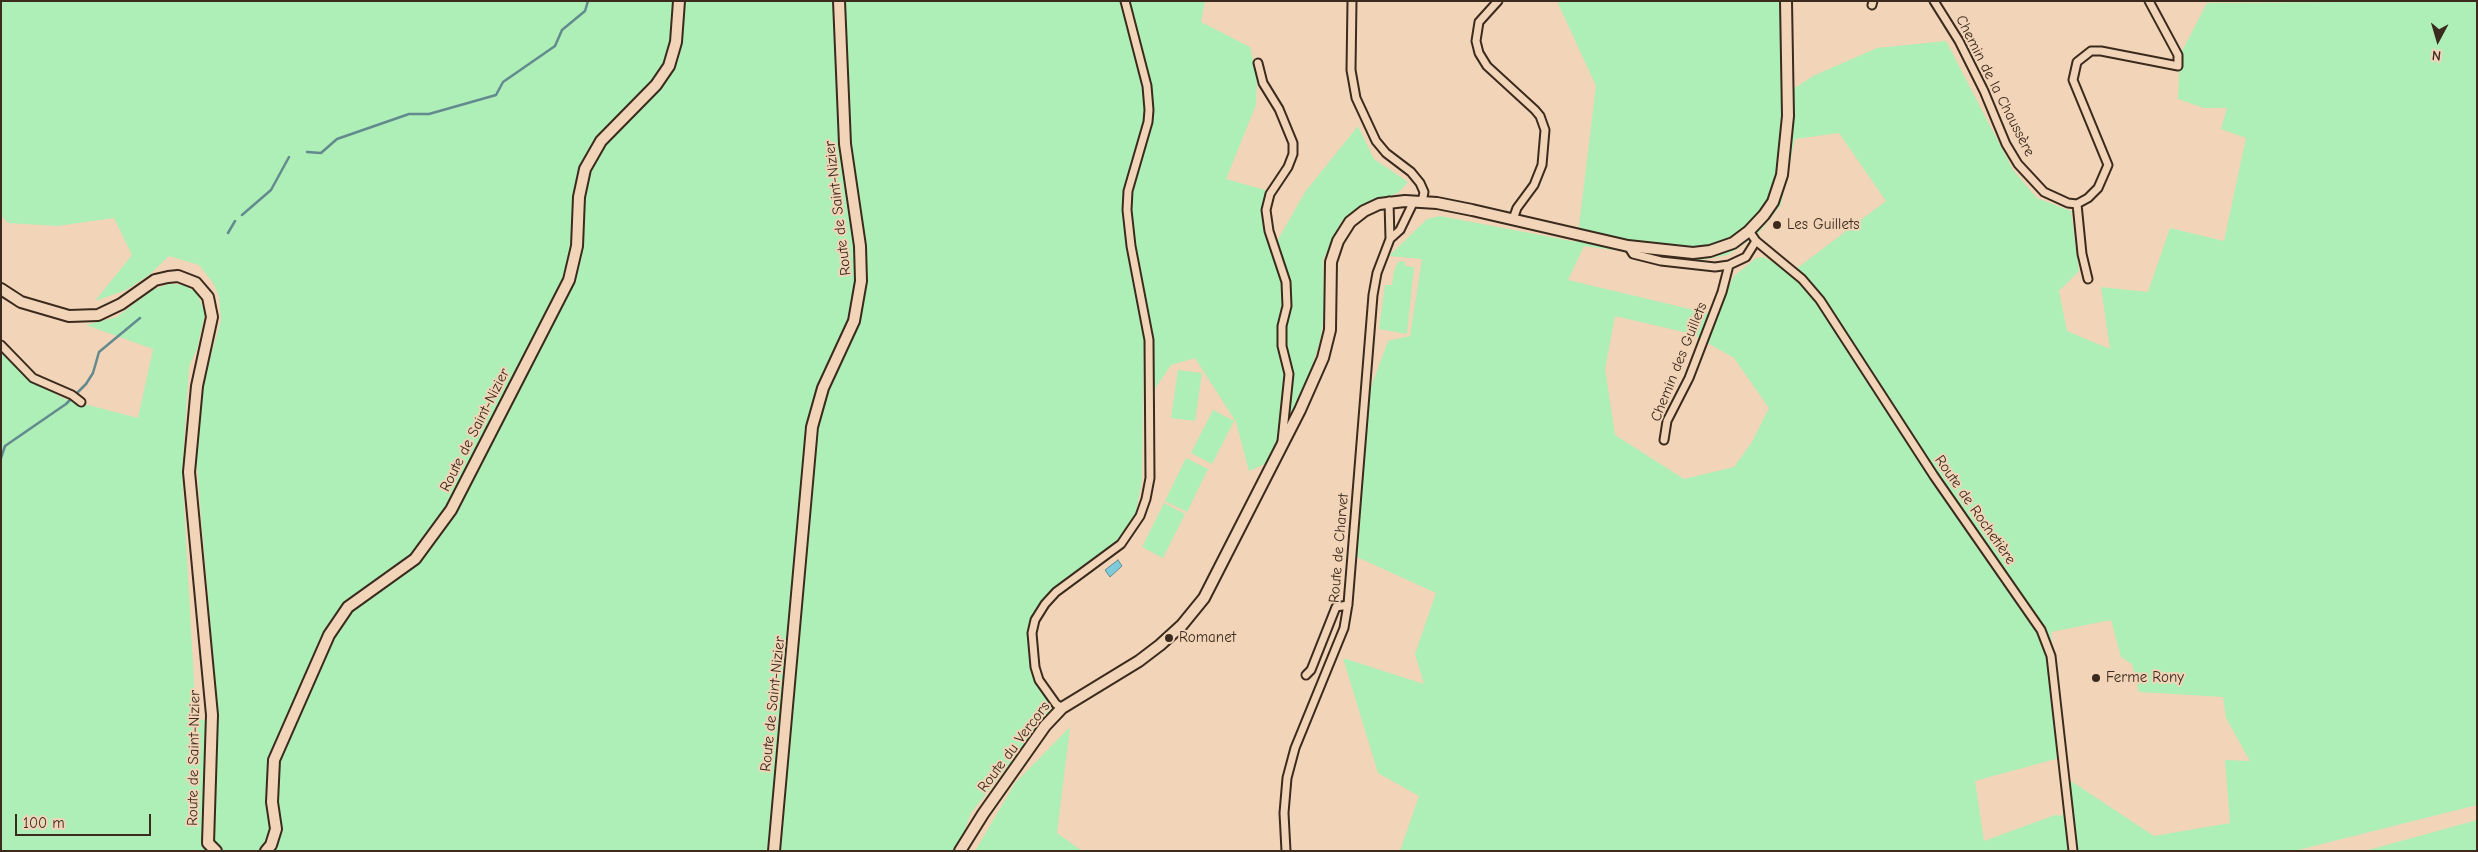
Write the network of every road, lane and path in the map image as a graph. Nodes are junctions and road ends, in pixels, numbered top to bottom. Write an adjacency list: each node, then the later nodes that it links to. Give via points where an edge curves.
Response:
1 (679, 1): 29 (main road, Route de Saint-Nizier, via 676,42 669,66 656,85 601,141 585,169 577,246 569,280 451,510 415,559 348,607 318,657 274,760 272,802 276,829)
2 (839, 1): 30 (main road, Route de Saint-Nizier, via 844,144 860,246 861,281 854,320 823,388 812,427)
3 (1125, 1): 27 (street, via 1147,86 1149,110 1128,191 1127,210 1149,340 1150,478 1140,516 1121,544 1056,592 1035,620 1032,633 1035,667 1040,680)
4 (1352, 1): 11 (street, via 1351,70 1356,98 1376,141 1420,183 1424,192)
5 (1498, 1): 13 (street, via 1479,22 1476,41 1479,53 1487,66 1535,110 1545,130 1542,165)
6 (1786, 1): 14 (main road, via 1788,108 1784,167 1773,202)
7 (1934, 1): 12 (street, Chemin de la Chaussère, via 1959,41 2018,164 2044,192 2068,204)
8 (2149, 1): 12 (street, via 2178,55 2178,66 2101,51 2091,51 2077,62 2073,80 2108,165 2098,188)
9 (1258, 63): 24 (street, via 1263,83 1280,109 1293,154 1270,194 1266,210 1269,231 1286,282 1282,346 1289,374)
10 (1389, 201): 11 (main road); 15 (street, Route de Charvet); 24 (main road, Route du Vercors, via 1357,216 1338,240 1331,262 1326,349)
11 (1418, 202): 13 (main road); 15 (street, Route de Charvet, via 1400,230)
12 (2077, 204): 19 (street)
13 (1513, 219): 17 (main road)
14 (1749, 231): 16 (street, Route de Rochetière); 17 (main road, via 1733,243 1702,252)
15 (1390, 239): 25 (street, Route de Charvet, via 1377,273 1373,295)
16 (1756, 241): 18 (street, via 1746,257); 33 (street, Route de Rochetière, via 1802,280 1820,300 1934,476 2041,630 2051,656)
17 (1628, 246): 18 (street, via 1633,254 1661,261 1703,267)
18 (1729, 265): 23 (street, Chemin des Guillets, via 1689,378 1667,421)
19 (2088, 279)
20 (1, 288): 28 (main road, Route de Saint-Nizier, via 21,302 69,316 98,315 121,304 155,280 168,277 178,276 196,283 208,297 212,317 197,386 190,472 212,715 208,843)
21 (1, 345): 22 (street, via 33,378)
22 (81, 402)
23 (1664, 440)
24 (1281, 447): 27 (main road, Route du Vercors, via 1204,598 1182,625 1139,661)
25 (1348, 606): 26 (street, via 1336,608 1311,670); 32 (street, Route de Charvet, via 1344,628 1295,748 1286,796)
26 (1306, 675)
27 (1062, 708): 31 (main road, Route du Vercors, via 1045,726 982,814)
28 (216, 851)
29 (266, 851)
30 (774, 851)
31 (960, 851)
32 (1286, 851)
33 (2072, 851)

